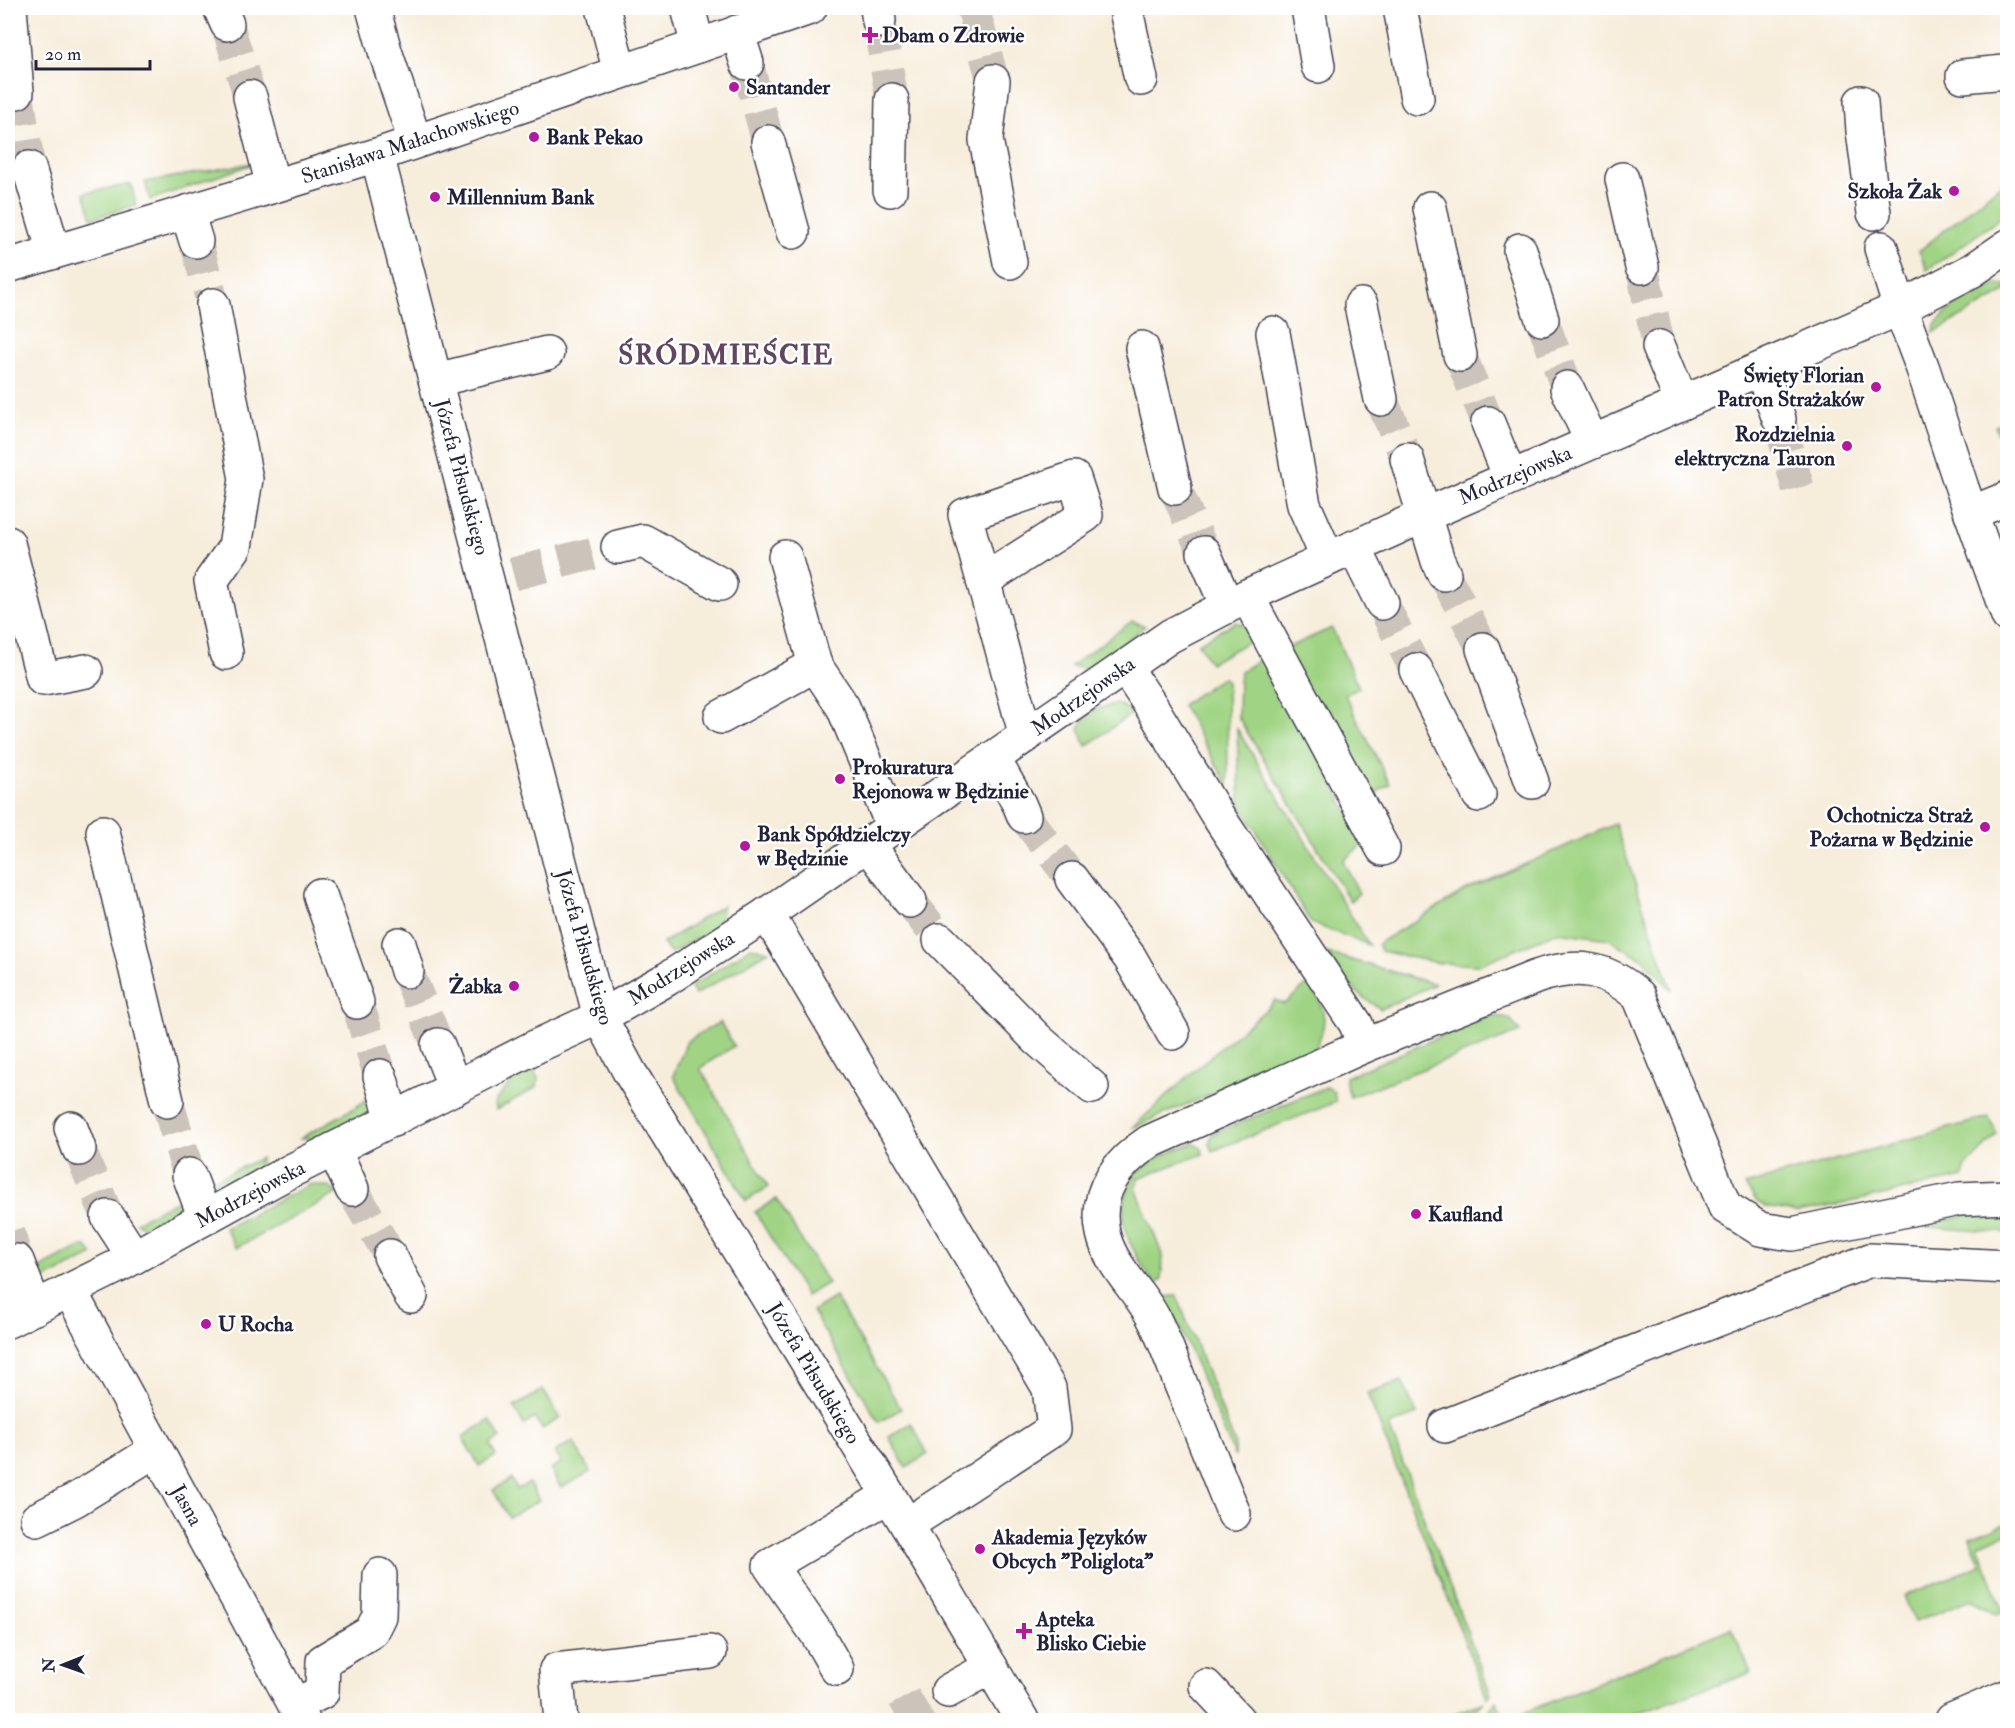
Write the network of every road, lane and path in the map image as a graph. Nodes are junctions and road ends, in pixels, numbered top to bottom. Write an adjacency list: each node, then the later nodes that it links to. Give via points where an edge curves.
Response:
1 (10, 8): 18 (street)
2 (373, 8): 23 (street)
3 (603, 8): 13 (street)
4 (688, 8): 10 (street)
5 (810, 8): 9 (street, Stanisława Małachowskiego)
6 (1308, 8): 12 (street)
7 (1400, 8): 20 (street)
8 (1127, 15): 16 (street)
9 (737, 32): 10 (street, Stanisława Małachowskiego); 11 (street)
10 (698, 46): 13 (street, Stanisława Małachowskiego)
11 (747, 63)
12 (1318, 66)
13 (620, 72): 23 (street, Stanisława Małachowskiego)
14 (2007, 75): 15 (street, via 2005,72)
15 (1963, 76)
16 (1141, 79)
17 (993, 81): 37 (street, via 986,140)
18 (17, 92)
19 (250, 97): 28 (street)
20 (1417, 98)
21 (892, 100): 29 (street)
22 (1861, 102): 31 (street)
23 (415, 141): 25 (street, Stanisława Małachowskiego)
24 (768, 142): 32 (street)
25 (377, 155): 28 (street, Stanisława Małachowskiego); 50 (street, Józefa Piłsudskiego)
26 (29, 168): 36 (street)
27 (1622, 179): 39 (street)
28 (273, 186): 36 (street, Stanisława Małachowskiego, via 191,226)
29 (890, 190)
30 (1430, 208): 48 (street)
31 (1875, 213)
32 (793, 232)
33 (1881, 248): 42 (street)
34 (1520, 250): 43 (street)
35 (2006, 251): 42 (street, Modrzejowska)
36 (54, 252): 38 (street, Stanisława Małachowskiego)
37 (1010, 262)
38 (8, 266)
39 (1642, 267)
40 (213, 305): 75 (street, via 246,479 235,548 211,581)
41 (1361, 305): 52 (street)
42 (1900, 308): 49 (street, Modrzejowska); 61 (street)
43 (1542, 319)
44 (1273, 333): 66 (street, via 1304,505)
45 (1659, 347): 53 (street)
46 (1142, 348): 59 (street)
47 (547, 353): 50 (street)
48 (1460, 355)
49 (1761, 369): 53 (street, Modrzejowska); 54 (street)
50 (436, 380): 95 (street, Józefa Piłsudskiego, via 501,578)
51 (1567, 388): 56 (street)
52 (1381, 399)
53 (1682, 404): 56 (street, Modrzejowska)
54 (1779, 419)
55 (1488, 423): 58 (street)
56 (1592, 442): 58 (street, Modrzejowska)
57 (1407, 459): 62 (street)
58 (1510, 477): 62 (street, Modrzejowska)
59 (1175, 489)
60 (2007, 498): 61 (street)
61 (1971, 513): 73 (street)
62 (1425, 514): 66 (street, Modrzejowska); 68 (street)
63 (8, 543): 79 (street, via 43,679)
64 (618, 547): 70 (street, via 643,541)
65 (1204, 553): 71 (street)
66 (1341, 553): 71 (street, Modrzejowska); 72 (street)
67 (784, 557): 76 (street)
68 (1444, 574)
69 (983, 581): 81 (street)
70 (720, 584)
71 (1237, 601): 77 (street, Modrzejowska, via 1170,636); 88 (street)
72 (1382, 603)
73 (2007, 616)
74 (1483, 649): 83 (street)
75 (226, 653)
76 (815, 665): 80 (street); 87 (street, via 843,707)
77 (1125, 667): 81 (street, Modrzejowska); 98 (street, via 1356,1024)
78 (1416, 670): 84 (street)
79 (86, 671)
80 (721, 717)
81 (1026, 736): 82 (street, Modrzejowska)
82 (993, 758): 85 (street); 87 (street, Modrzejowska)
83 (1532, 782)
84 (1479, 795)
85 (1024, 816)
86 (103, 831): 102 (street)
87 (881, 836): 91 (street); 92 (street, Modrzejowska)
88 (1383, 849)
89 (1072, 879): 96 (street, via 1130,958)
90 (320, 895): 94 (street)
91 (910, 901)
92 (767, 914): 95 (street, Modrzejowska); 122 (street, via 1049,1388 1054,1429)
93 (940, 940): 100 (street, via 1037,1039)
94 (357, 1002)
95 (600, 1017): 101 (street, Modrzejowska); 119 (street, Józefa Piłsudskiego)
96 (1173, 1033)
97 (438, 1045): 101 (street)
98 (1364, 1046): 107 (street, via 1557,969 1580,968 1624,983 1639,996 1725,1207 1760,1229 1792,1234 1959,1199); 120 (street, via 1149,1142 1118,1166 1108,1185 1102,1208 1103,1233 1110,1253 1156,1322)
99 (380, 1076): 103 (street)
100 (1092, 1087)
101 (455, 1088): 103 (street, Modrzejowska)
102 (166, 1101)
103 (393, 1120): 104 (street, Modrzejowska)
104 (334, 1149): 106 (street); 109 (street, Modrzejowska)
105 (189, 1175): 109 (street)
106 (352, 1189)
107 (2007, 1196)
108 (108, 1216): 111 (street)
109 (205, 1218): 111 (street, Modrzejowska)
110 (390, 1256): 115 (street)
111 (134, 1257): 114 (street, Modrzejowska)
112 (17, 1261): 116 (street)
113 (2007, 1267): 117 (street, via 1870,1260)
114 (70, 1291): 116 (street, Modrzejowska); 118 (street, Jasna)
115 (411, 1296)
116 (21, 1315)
117 (1445, 1426)
118 (156, 1450): 121 (street); 130 (street, Jasna)
119 (888, 1496): 122 (street, Józefa Piłsudskiego); 126 (street, via 770,1566)
120 (1234, 1514)
121 (37, 1519)
122 (906, 1525): 125 (street, Józefa Piłsudskiego)
123 (380, 1575): 130 (street, via 379,1616 371,1632 323,1661 322,1692)
124 (710, 1652): 131 (street, via 556,1670)
125 (991, 1667): 128 (street); 132 (street, Józefa Piłsudskiego)
126 (837, 1669)
127 (1206, 1686): 133 (street)
128 (948, 1691)
129 (2007, 1696): 134 (street)
130 (299, 1713)
131 (561, 1720)
132 (1022, 1720)
133 (1238, 1720)
134 (1952, 1720)

